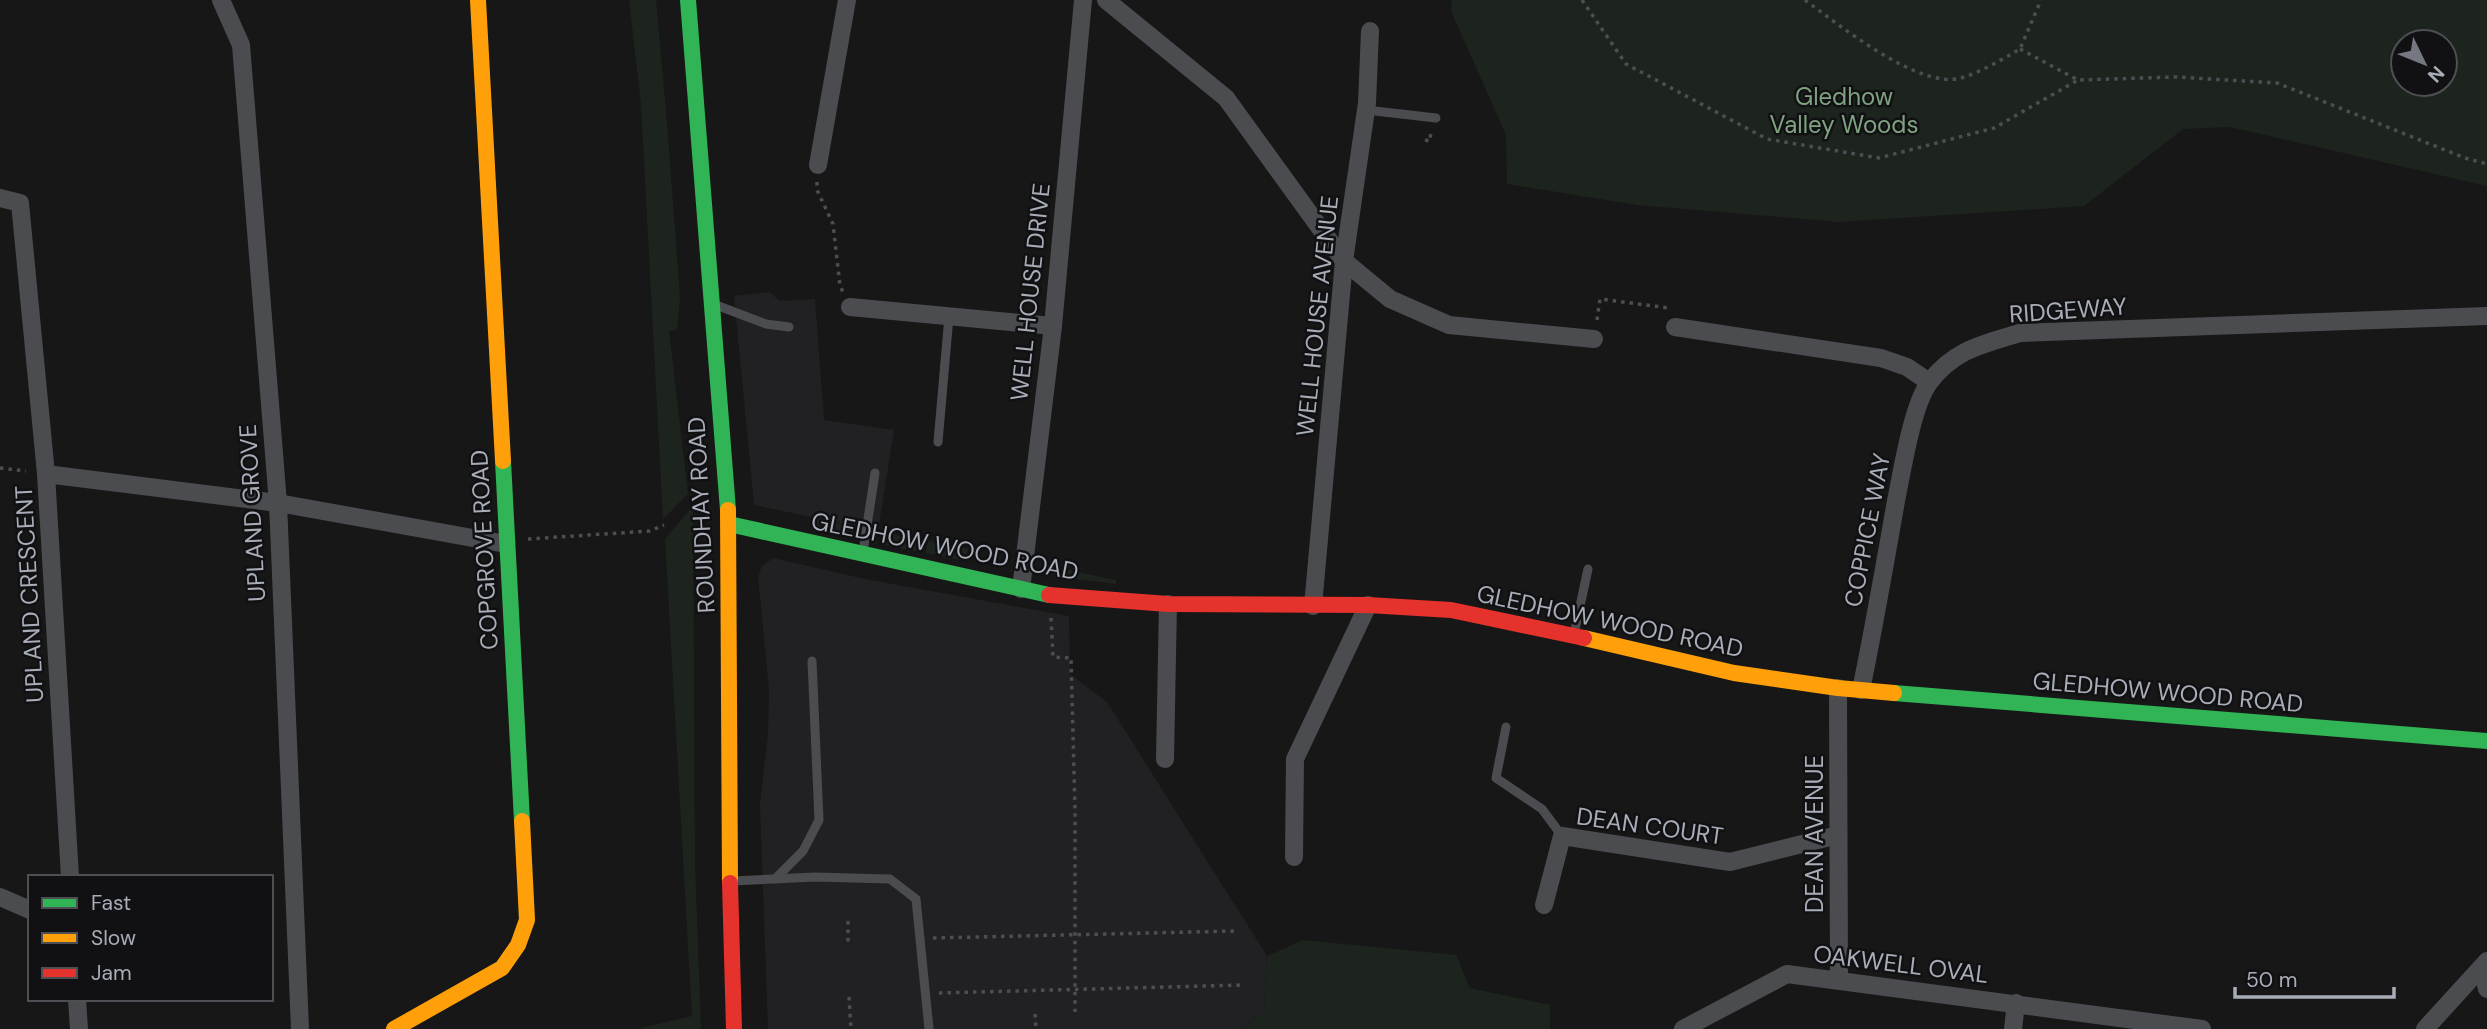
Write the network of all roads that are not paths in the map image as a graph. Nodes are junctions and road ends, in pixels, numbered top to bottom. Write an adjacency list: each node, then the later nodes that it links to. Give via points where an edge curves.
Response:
1 (220, 0): 25 (street, UPLAND GROVE, via 241,45)
2 (478, 0): 27 (street, COPGROVE ROAD)
3 (688, 0): 13 (street, ROUNDHAY ROAD)
4 (847, 0): 10 (street)
5 (1083, 0): 17 (street, WELL HOUSE DRIVE)
6 (1106, 0): 12 (street, via 1226,98)
7 (1370, 31): 8 (street, WELL HOUSE AVENUE)
8 (1366, 110): 9 (lane); 12 (street, WELL HOUSE AVENUE)
9 (1436, 118)
10 (818, 165)
11 (0, 198): 24 (street, UPLAND CRESCENT, via 20,203)
12 (1344, 261): 20 (street, via 1390,299 1449,325); 33 (street, WELL HOUSE AVENUE)
13 (711, 303): 18 (lane, via 766,324); 26 (street, ROUNDHAY ROAD)
14 (850, 307): 15 (street)
15 (949, 316): 17 (street); 22 (lane)
16 (2487, 316): 21 (street, RIDGEWAY, via 2020,333 1972,346)
17 (1053, 326): 30 (street, WELL HOUSE DRIVE)
18 (789, 327)
19 (1675, 327): 21 (street, via 1881,358 1907,367)
20 (1594, 339)
21 (1929, 382): 37 (street, COPPICE WAY, via 1904,458)
22 (938, 442)
23 (875, 473): 28 (lane)
24 (46, 474): 25 (street); 44 (street, UPLAND CRESCENT)
25 (278, 503): 27 (street); 56 (street, UPLAND GROVE)
26 (729, 524): 28 (street, GLEDHOW WOOD ROAD); 46 (street, ROUNDHAY ROAD)
27 (506, 544): 57 (street, COPGROVE ROAD, via 527,920 518,945 502,968)
28 (863, 554): 30 (street, GLEDHOW WOOD ROAD)
29 (1588, 569): 34 (lane)
30 (1021, 589): 31 (street, GLEDHOW WOOD ROAD)
31 (1168, 604): 33 (street, GLEDHOW WOOD ROAD); 40 (street)
32 (1368, 605): 33 (street, GLEDHOW WOOD ROAD); 34 (street, GLEDHOW WOOD ROAD, via 1451,610); 43 (street, via 1295,759)
33 (1313, 606)
34 (1574, 636): 36 (street, GLEDHOW WOOD ROAD, via 1734,673)
35 (812, 661): 45 (lane, via 820,820 803,851)
36 (1838, 688): 37 (street, GLEDHOW WOOD ROAD); 41 (street, DEAN AVENUE)
37 (1861, 690): 39 (street, GLEDHOW WOOD ROAD)
38 (1506, 727): 42 (lane, via 1496,778 1542,809)
39 (2487, 741)
40 (1165, 759)
41 (1838, 835): 42 (street, DEAN COURT, via 1730,862); 51 (street, DEAN AVENUE)
42 (1562, 836): 48 (street, DEAN COURT)
43 (1294, 857)
44 (70, 875)
45 (775, 879): 46 (lane); 59 (lane, via 890,879 916,899)
46 (730, 881): 58 (street, ROUNDHAY ROAD)
47 (0, 897): 49 (street)
48 (1545, 905)
49 (28, 909)
50 (2485, 964): 52 (street); 63 (street)
51 (1839, 980): 54 (street, OAKWELL OVAL); 60 (street, OAKWELL OVAL, via 1787,974)
52 (2487, 989)
53 (77, 1001): 55 (street)
54 (2016, 1003): 61 (street, OAKWELL OVAL); 62 (street)
55 (79, 1029)
56 (300, 1029)
57 (394, 1029)
58 (734, 1029)
59 (929, 1029)
60 (1683, 1029)
61 (2013, 1029)
62 (2202, 1029)
63 (2425, 1029)

